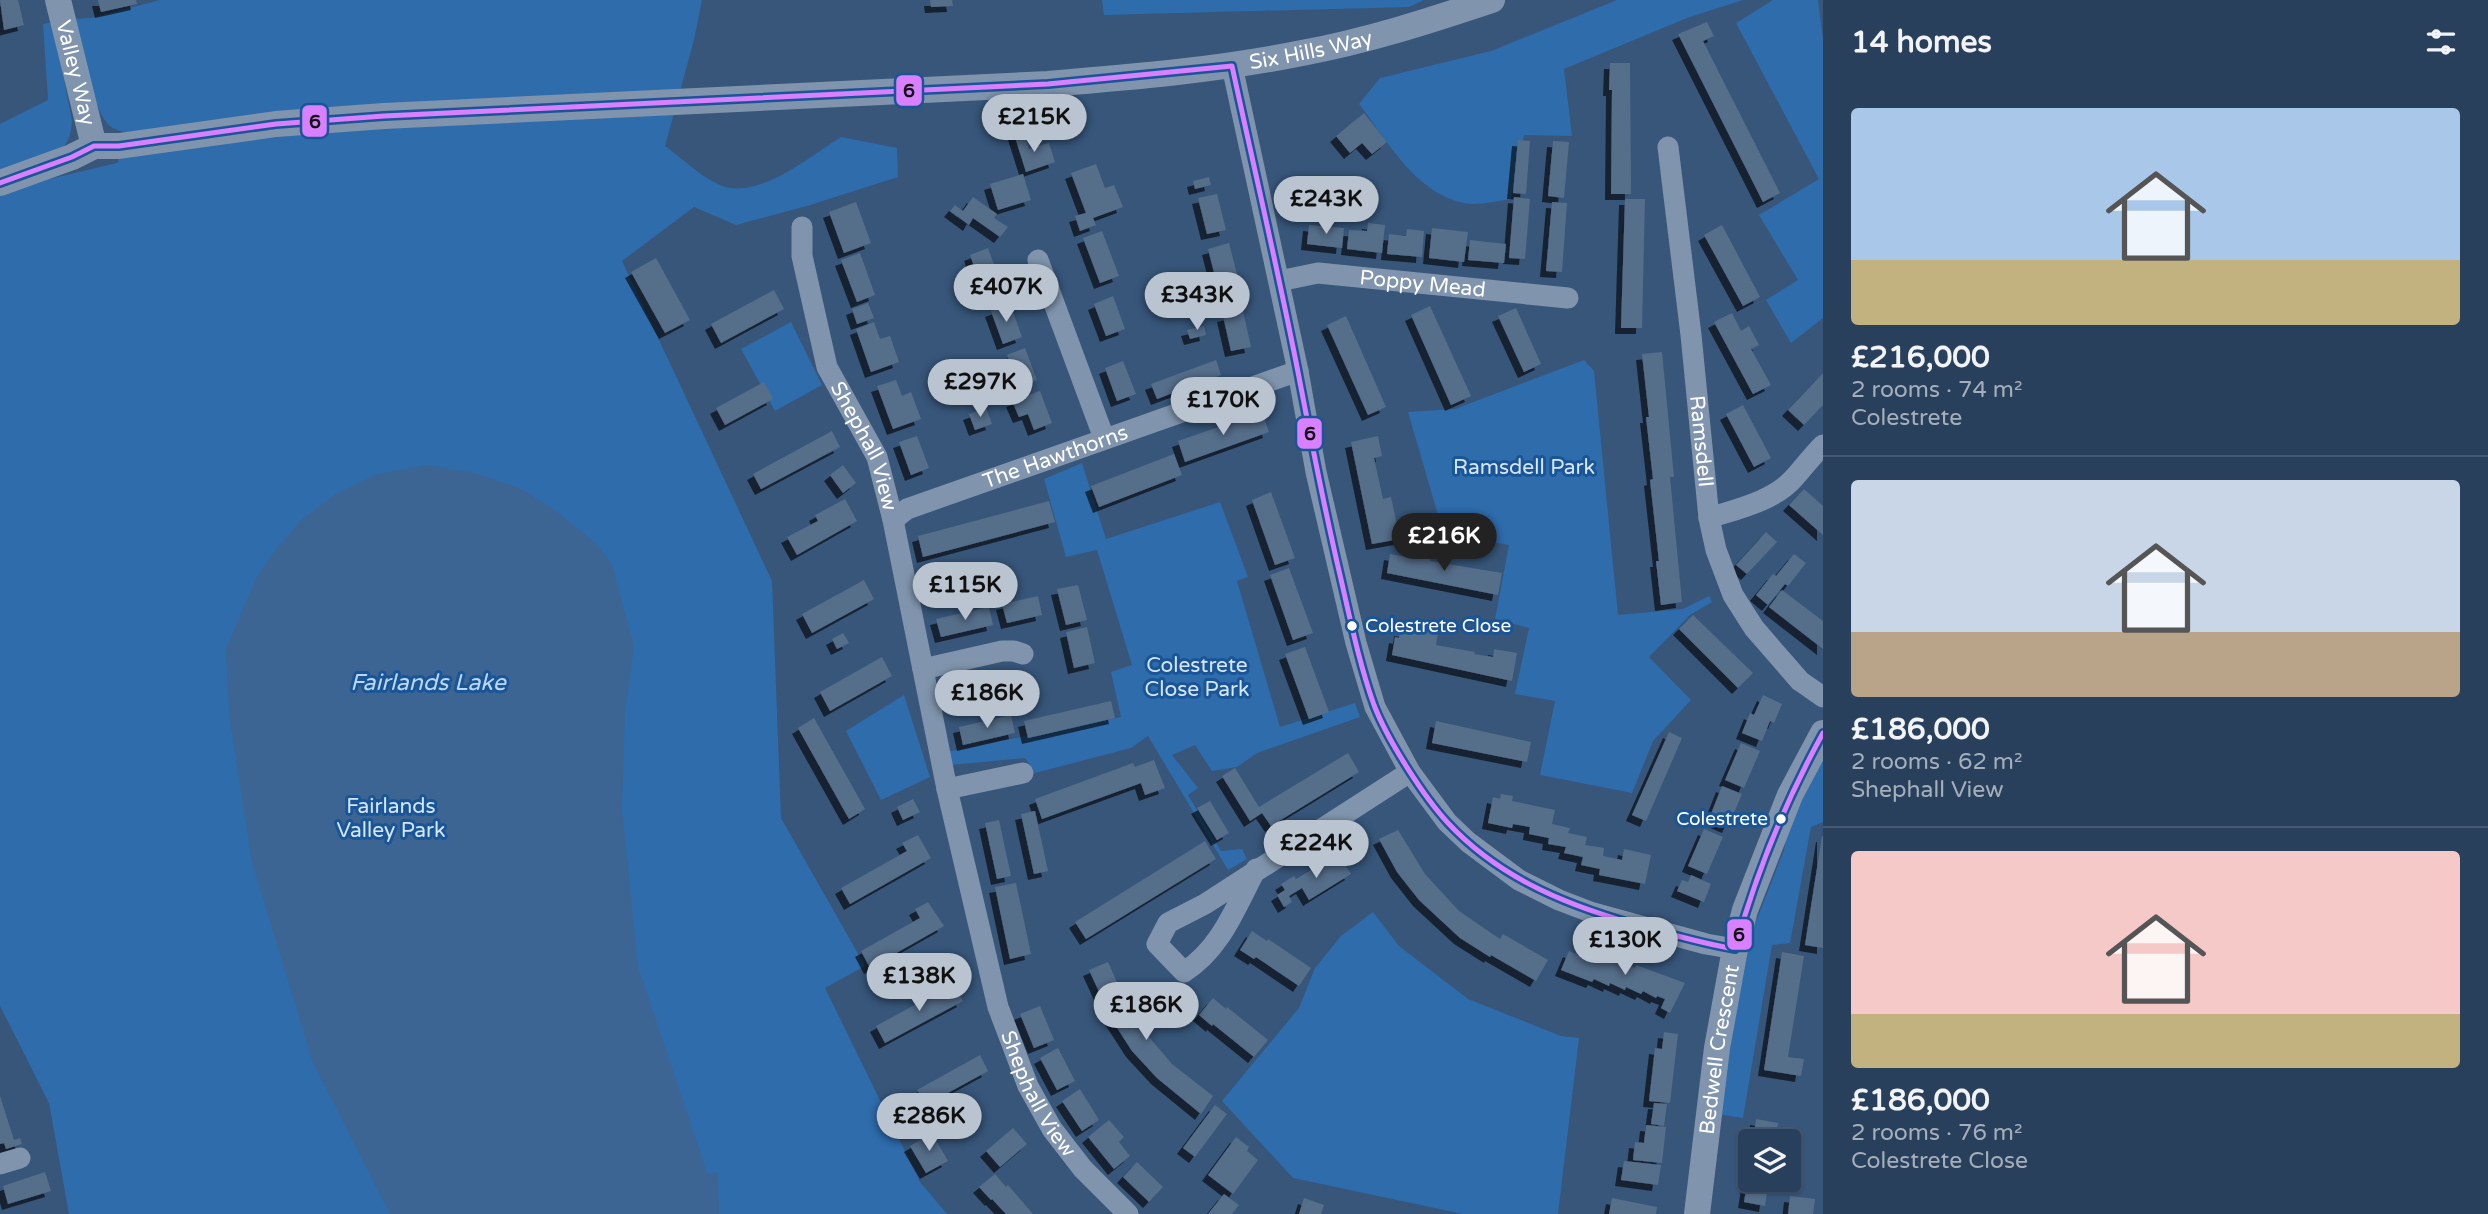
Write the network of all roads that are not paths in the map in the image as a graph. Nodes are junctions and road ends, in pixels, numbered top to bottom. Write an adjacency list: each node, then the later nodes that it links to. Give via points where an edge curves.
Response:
1 (58, 0): 4 (street, Valley Way)
2 (1492, 0): 3 (street, Six Hills Way, via 1355,41)
3 (1232, 66): 4 (street, Six Hills Way, via 1048,84 384,116); 9 (street)
4 (93, 146): 6 (street, Six Hills Way)
5 (1668, 147): 14 (street, Ramsdell)
6 (0, 183)
7 (802, 227): 15 (street, Shephall View, via 802,256 827,367 877,457)
8 (1038, 260): 12 (street)
9 (1279, 281): 10 (street, Poppy Mead, via 1318,273); 11 (street)
10 (1568, 298)
11 (1298, 371): 12 (street, The Hawthorns); 20 (street, via 1359,654 1375,707)
12 (1104, 438): 15 (street, The Hawthorns, via 907,509)
13 (1823, 445): 14 (street, via 1793,480 1762,500)
14 (1709, 518): 18 (street, Ramsdell, via 1716,550 1740,606 1772,651 1800,681)
15 (893, 520): 17 (street, Shephall View)
16 (1023, 654): 17 (street, via 1002,651)
17 (923, 669): 22 (street, Shephall View)
18 (1823, 697)
19 (1823, 733): 24 (street, Bedwell Crescent, via 1764,857)
20 (1410, 772): 23 (street); 24 (street, via 1447,822 1519,880 1593,913)
21 (1023, 774): 22 (street)
22 (947, 789): 25 (street, Shephall View, via 992,988 1028,1086 1052,1129 1083,1169)
23 (1256, 869): 23 (street, via 1216,944 1184,972 1157,944 1168,923)
24 (1735, 949): 26 (street, Bedwell Crescent, via 1717,1048)
25 (1128, 1214)
26 (1697, 1214)

